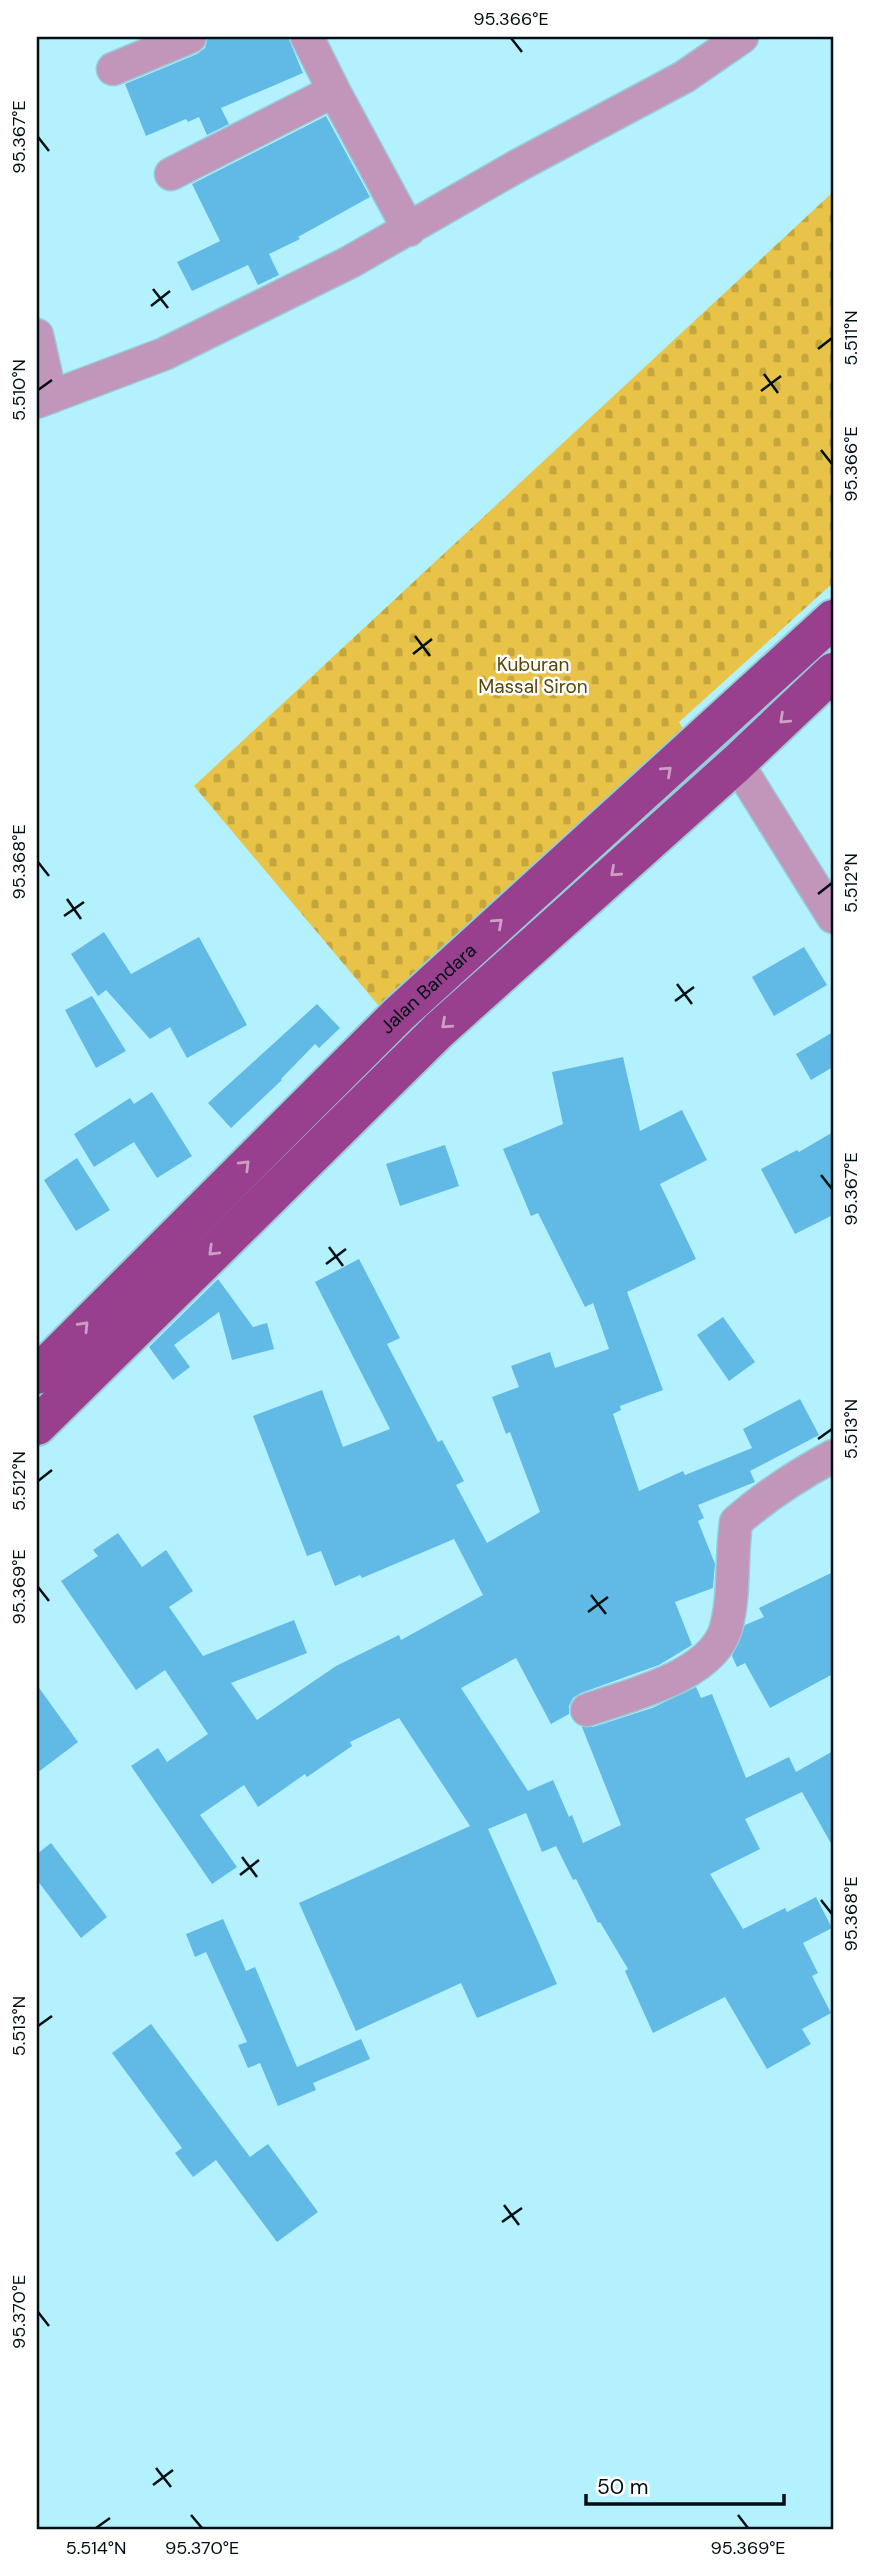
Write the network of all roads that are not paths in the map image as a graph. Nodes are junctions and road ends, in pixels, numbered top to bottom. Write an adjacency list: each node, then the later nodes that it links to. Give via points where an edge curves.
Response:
1 (190, 37): 4 (street)
2 (307, 37): 5 (street)
3 (742, 37): 7 (street, via 684,77)
4 (113, 69)
5 (334, 91): 6 (street); 7 (street)
6 (171, 174)
7 (409, 230): 9 (street, via 164,354)
8 (37, 335): 9 (street)
9 (44, 399)
10 (833, 619): 14 (highway, Jalan Bandara, one-way to 10, via 399,1014)
11 (833, 673): 12 (highway, Jalan Bandara, one-way to 12)
12 (737, 763): 13 (street); 15 (highway, Jalan Bandara, one-way to 15, via 439,1030)
13 (833, 917)
14 (37, 1375)
15 (37, 1426)
16 (833, 1456): 17 (street, via 736,1522 728,1616 721,1641 712,1652 680,1677)
17 (587, 1710)

